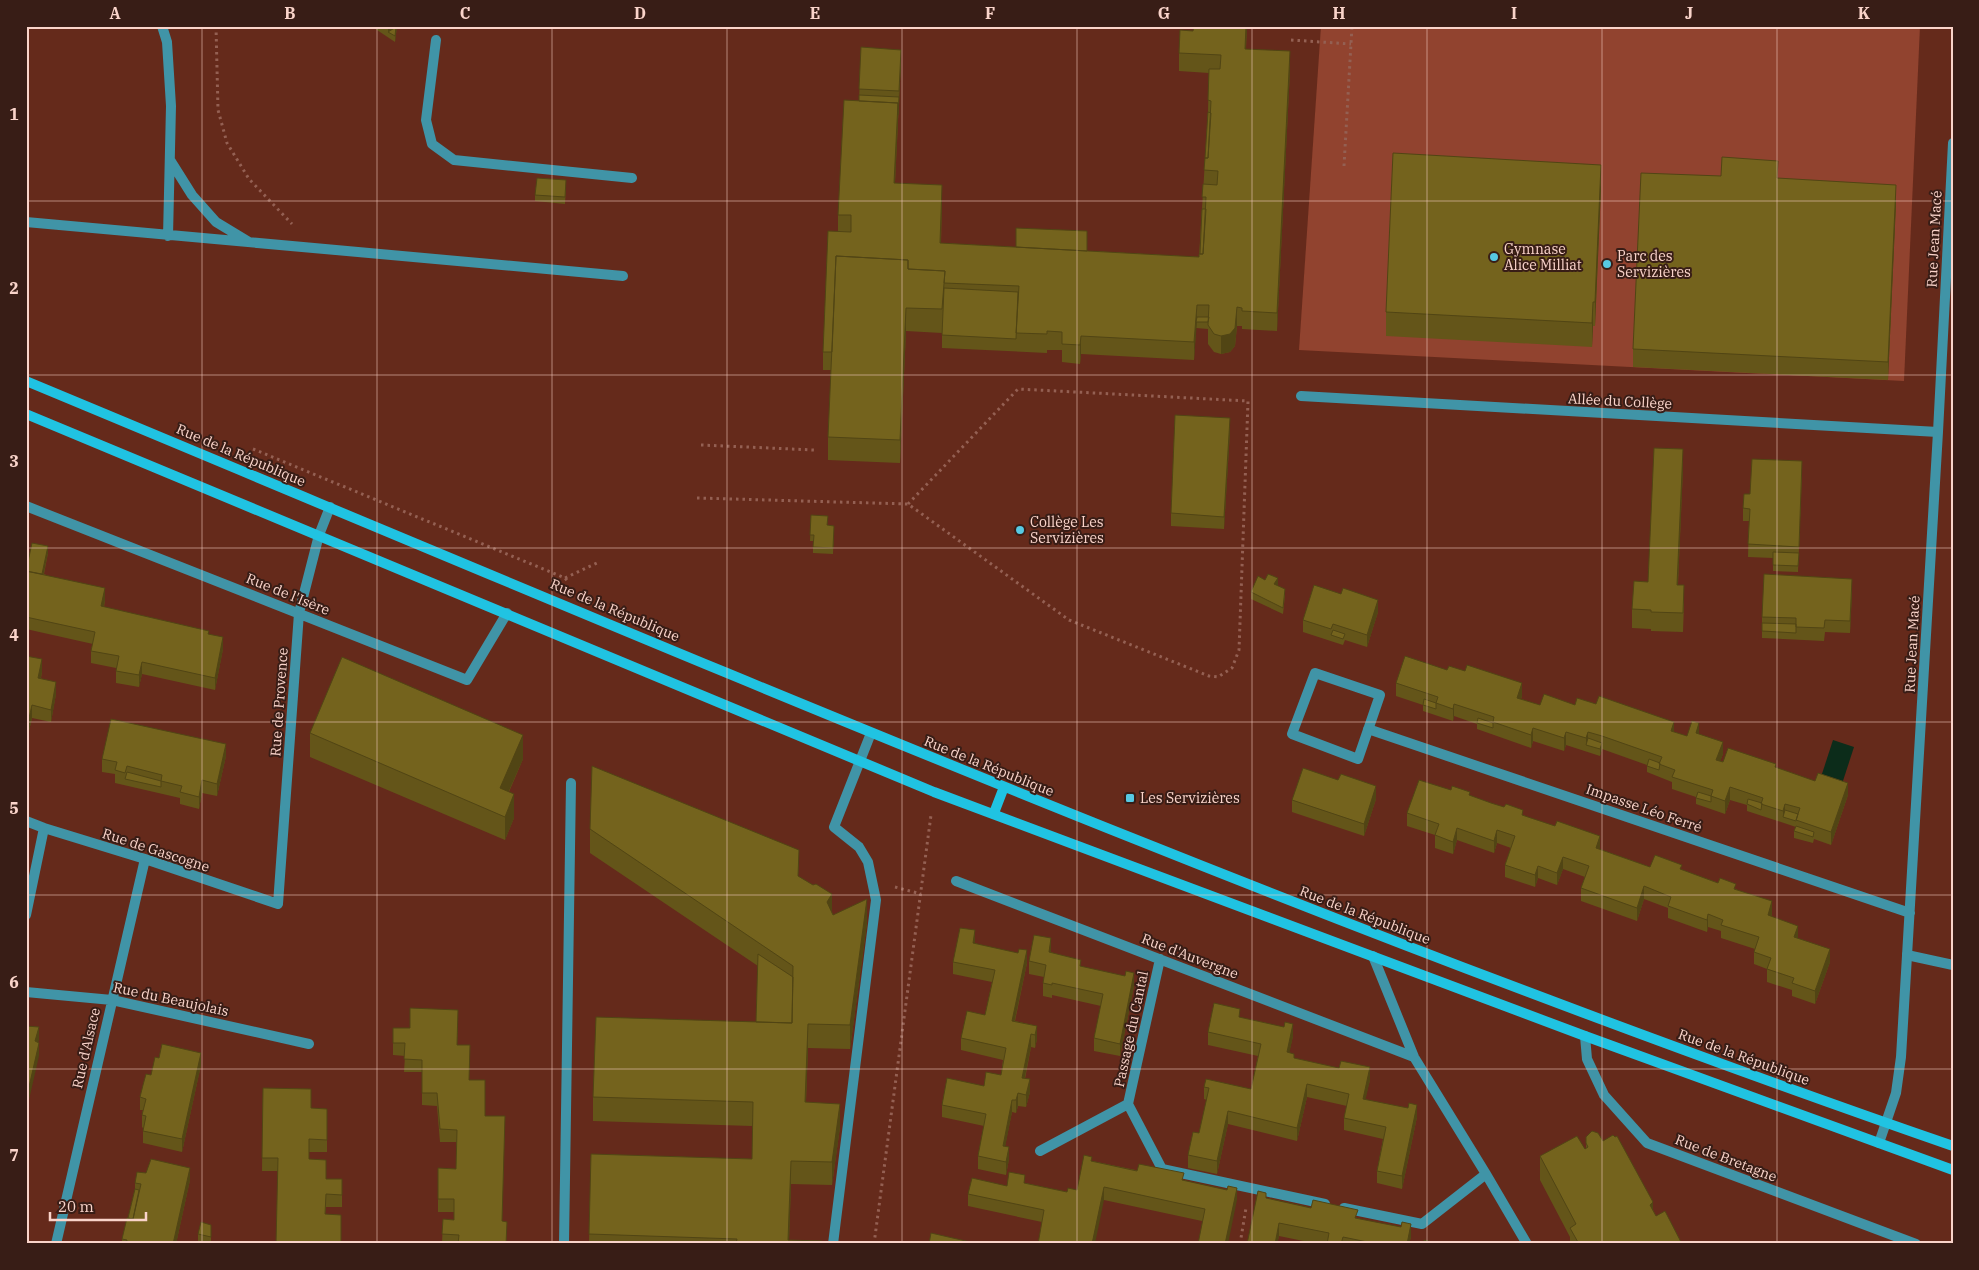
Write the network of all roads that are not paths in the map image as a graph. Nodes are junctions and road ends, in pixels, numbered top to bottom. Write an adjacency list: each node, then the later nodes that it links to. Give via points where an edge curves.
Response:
1 (162, 26): 4 (street, via 167,42 172,106)
2 (436, 40): 5 (street, via 426,120 432,144 454,160)
3 (1953, 143): 13 (street, Rue Jean Macé)
4 (170, 159): 7 (street); 8 (street, via 192,195 216,222)
5 (632, 178)
6 (26, 222): 7 (street)
7 (168, 236): 8 (street)
8 (252, 243): 9 (street)
9 (623, 276)
10 (26, 381): 15 (main road, Rue de la République)
11 (1301, 396): 13 (street, Allée du Collège)
12 (26, 414): 16 (main road)
13 (1938, 432): 31 (street, Rue Jean Macé)
14 (26, 506): 17 (street, Rue de l'Isère)
15 (330, 507): 16 (street, Rue de Provence); 20 (main road, Rue de la République)
16 (319, 534): 17 (street, Rue de Provence); 18 (main road)
17 (299, 613): 18 (street, Rue de l'Isère, via 467,680); 29 (street, Rue de Provence)
18 (507, 613): 21 (main road)
19 (1368, 729): 19 (street, via 1380,695 1314,673 1292,734 1358,759); 31 (street, Impasse Léo Ferré)
20 (870, 733): 21 (street); 23 (main road, Rue de la République)
21 (860, 760): 24 (main road, via 934,792); 50 (street, via 834,827 859,847 868,862 876,900)
22 (571, 783): 49 (street)
23 (1004, 787): 24 (main road); 42 (main road, Rue de la République, via 1310,909)
24 (994, 813): 33 (main road)
25 (26, 821): 26 (street, Rue de Gascogne)
26 (44, 828): 27 (street, Rue de Gascogne); 30 (street)
27 (144, 860): 29 (street, Rue de Gascogne); 37 (street, Rue d'Alsace)
28 (956, 881): 34 (street, Rue d'Auvergne)
29 (278, 904)
30 (26, 914)
31 (1910, 914): 32 (street, Rue Jean Macé)
32 (1907, 955): 35 (street); 42 (street, Rue Jean Macé, via 1901,1057 1896,1093)
33 (1373, 956): 38 (main road); 40 (street)
34 (1160, 959): 40 (street, Rue d'Auvergne); 41 (street, Passage du Cantal)
35 (1953, 965)
36 (26, 992): 37 (street, Rue du Beaujolais)
37 (112, 1000): 39 (street, Rue du Beaujolais); 48 (street, Rue d'Alsace)
38 (1585, 1036): 43 (main road); 52 (street, Rue de Bretagne, via 1587,1059 1604,1095 1647,1143)
39 (309, 1044)
40 (1414, 1057): 47 (street)
41 (1128, 1104): 45 (street, Passage du Cantal); 47 (street, Passage du Cantal, via 1162,1170 1422,1224)
42 (1886, 1123): 43 (street, Rue Jean Macé); 44 (main road, Rue de la République)
43 (1879, 1143): 46 (main road)
44 (1953, 1146)
45 (1040, 1151)
46 (1953, 1170)
47 (1486, 1174): 51 (street)
48 (56, 1244)
49 (564, 1244)
50 (833, 1244)
51 (1527, 1244)
52 (1916, 1244)

